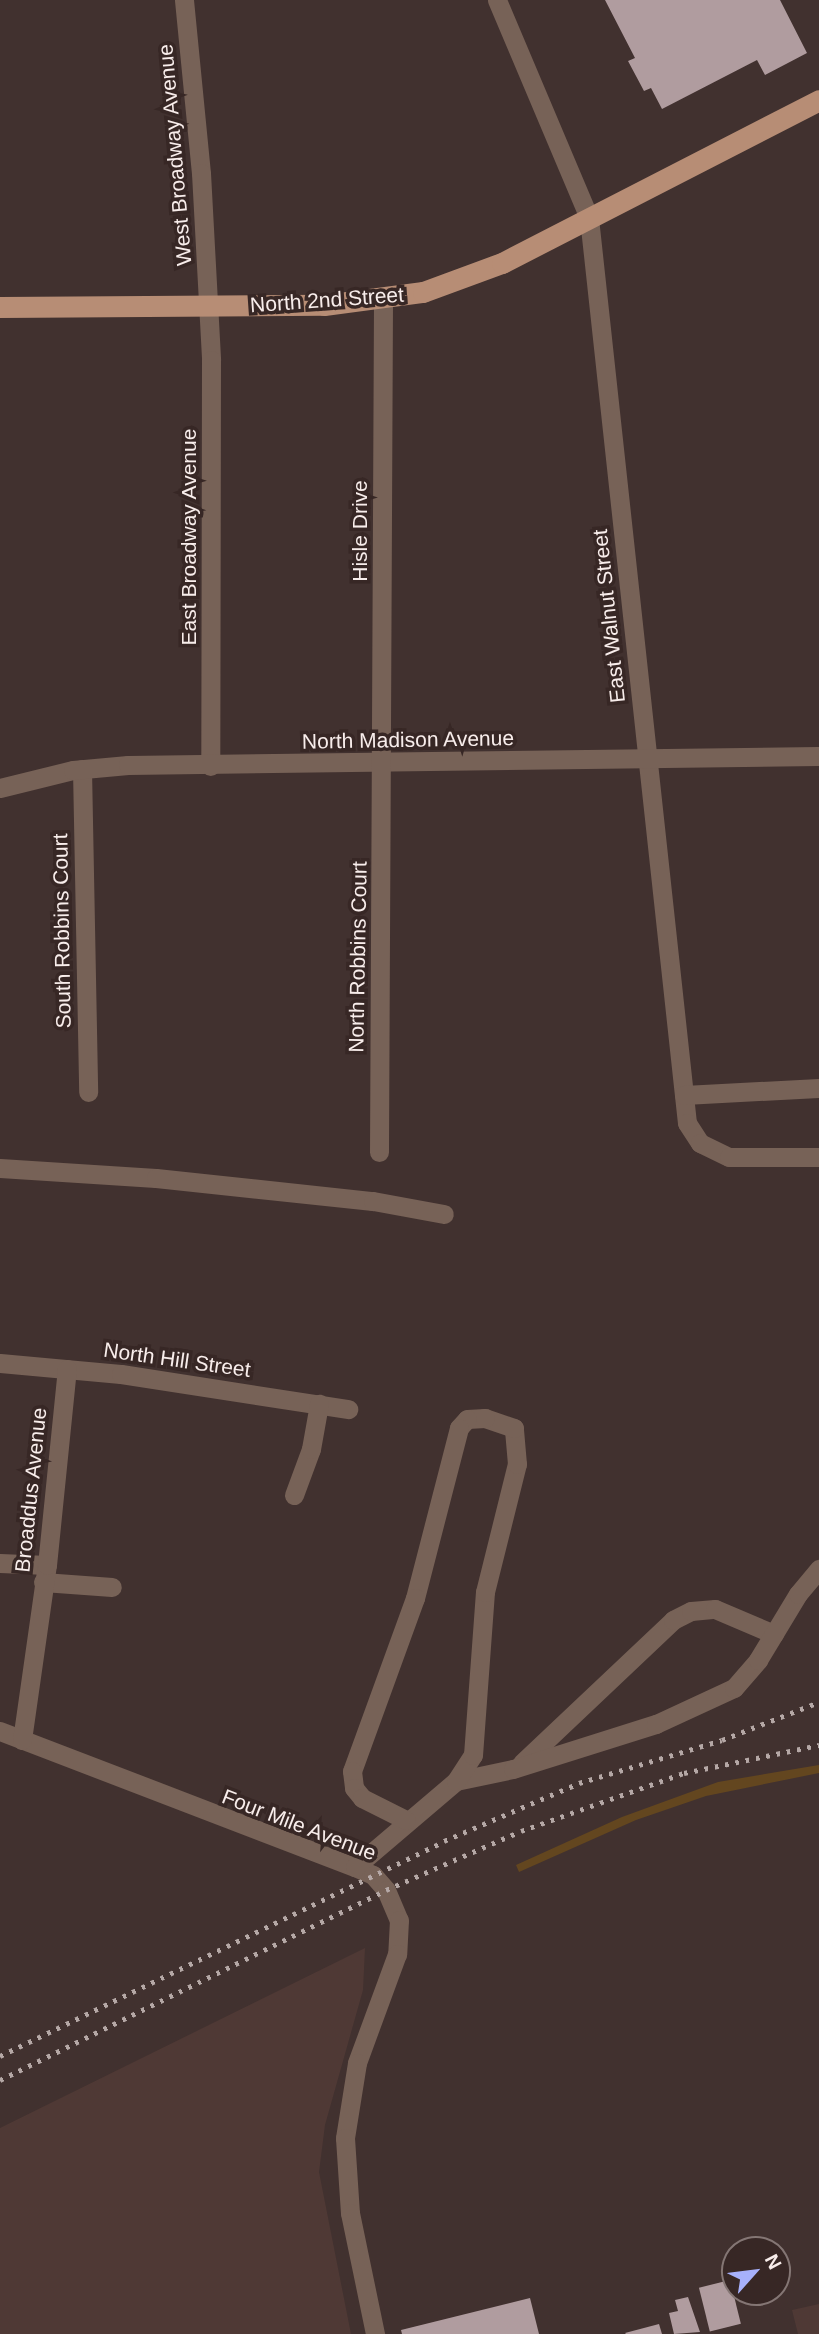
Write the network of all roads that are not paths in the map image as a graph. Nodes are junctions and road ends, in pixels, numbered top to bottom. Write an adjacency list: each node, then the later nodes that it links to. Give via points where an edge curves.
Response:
1 (184, 0): 7 (street, West Broadway Avenue)
2 (497, 0): 4 (street, East Walnut Street)
3 (819, 100): 4 (main road, North 2nd Street)
4 (589, 218): 5 (main road, North 2nd Street, via 502,263 423,292); 9 (street, East Walnut Street)
5 (383, 299): 7 (main road, North 2nd Street); 10 (street, Hisle Drive)
6 (0, 307): 7 (main road, North 2nd Street)
7 (209, 307): 11 (street, East Broadway Avenue, via 213,439)
8 (819, 756): 9 (street, North Madison Avenue)
9 (647, 759): 10 (street, North Madison Avenue); 16 (street, East Walnut Street)
10 (383, 764): 11 (street, North Madison Avenue); 17 (street, North Robbins Court)
11 (210, 766): 12 (street, North Madison Avenue)
12 (82, 769): 13 (street, North Madison Avenue); 15 (street, South Robbins Court)
13 (0, 788)
14 (819, 1088): 16 (street)
15 (88, 1093)
16 (684, 1095): 18 (street, East Walnut Street, via 691,1130 712,1150 729,1157)
17 (379, 1152)
18 (819, 1157)
19 (0, 1168): 20 (street, via 373,1201)
20 (444, 1214)
21 (0, 1363): 22 (street, North Hill Street)
22 (67, 1369): 23 (street, North Hill Street); 28 (street, Broaddus Avenue)
23 (319, 1404): 24 (street, North Hill Street); 25 (street, via 311,1449)
24 (348, 1409)
25 (294, 1495)
26 (0, 1563): 28 (street)
27 (819, 1569): 30 (street)
28 (46, 1573): 29 (street); 32 (street, Broaddus Avenue)
29 (112, 1587)
30 (774, 1633): 33 (street, via 758,1660 724,1693 656,1724); 33 (street, via 715,1609 682,1615)
31 (0, 1731): 32 (street, Four Mile Avenue)
32 (22, 1740): 36 (street, Four Mile Avenue)
33 (519, 1767): 34 (street)
34 (456, 1781): 35 (street); 35 (street, via 473,1755 485,1592 517,1464 514,1428 485,1418 467,1419 459,1428 415,1598 352,1771 354,1788 362,1798)
35 (406, 1820): 36 (street)
36 (355, 1867): 37 (street, Four Mile Avenue, via 382,1884 399,1920 397,1954 356,2063 345,2138 350,2213)
37 (374, 2334)

